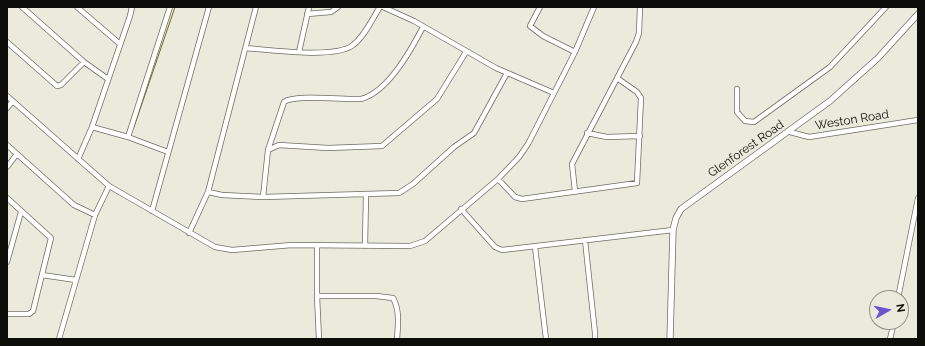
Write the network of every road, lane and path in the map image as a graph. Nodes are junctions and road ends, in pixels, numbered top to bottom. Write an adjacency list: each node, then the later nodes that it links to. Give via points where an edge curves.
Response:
1 (22, 7): 23 (street)
2 (77, 7): 18 (street)
3 (132, 7): 18 (street)
4 (170, 7): 37 (street)
5 (209, 7): 40 (street)
6 (256, 7): 19 (street)
7 (309, 7): 14 (street)
8 (338, 7): 14 (street, via 331,12)
9 (381, 7): 16 (street); 20 (street, via 360,38 348,48 334,52)
10 (540, 7): 22 (street, via 530,26)
11 (594, 7): 22 (street)
12 (640, 7): 25 (street, via 638,38)
13 (886, 7): 27 (street, via 830,67 754,122 746,121 737,112)
14 (307, 14): 20 (street)
15 (918, 14): 34 (street, Glenforest Road, via 859,76)
16 (423, 27): 21 (street); 39 (street, via 395,73 367,97 311,98 284,102)
17 (7, 42): 23 (street, via 57,86)
18 (120, 44): 26 (street)
19 (246, 48): 20 (street); 47 (street, via 226,115)
20 (300, 52)
21 (466, 52): 24 (street); 39 (street, via 437,99 382,146 371,148 279,145)
22 (575, 52): 28 (street)
23 (84, 62): 26 (street)
24 (507, 73): 28 (street); 48 (street, via 471,136 399,193)
25 (617, 78): 35 (street); 36 (street, via 640,96)
26 (108, 79): 33 (street)
27 (737, 89)
28 (554, 93): 44 (street, via 524,152)
29 (7, 96): 30 (street)
30 (13, 101): 31 (street); 42 (street)
31 (7, 108)
32 (918, 120): 34 (street, Weston Road, via 809,137)
33 (92, 127): 37 (street); 42 (street)
34 (790, 132): 56 (street, Glenforest Road, via 685,205 678,214)
35 (587, 133): 36 (street, via 607,137); 46 (street, via 572,164)
36 (640, 136): 46 (street, via 637,183)
37 (128, 137): 40 (street)
38 (7, 145): 41 (street)
39 (268, 150): 49 (street)
40 (168, 152): 53 (street)
41 (17, 154): 43 (street); 55 (street, via 74,205)
42 (78, 159): 45 (street)
43 (7, 167)
44 (498, 179): 46 (street, via 515,198 520,199); 52 (street)
45 (109, 186): 53 (street); 55 (street)
46 (575, 191)
47 (208, 192): 49 (street); 57 (street)
48 (366, 195): 49 (street); 59 (street)
49 (263, 197)
50 (7, 198): 54 (street)
51 (918, 198): 65 (street)
52 (461, 209): 59 (street, via 419,244 396,247); 61 (street, via 499,249)
53 (152, 211): 57 (street)
54 (21, 212): 62 (street); 63 (street, via 51,238)
55 (95, 215): 64 (street)
56 (673, 230): 58 (street); 73 (street, Glenforest Road)
57 (189, 233): 60 (street, via 222,249 292,245)
58 (585, 240): 61 (street); 72 (street)
59 (365, 246): 60 (street)
60 (317, 247): 66 (street)
61 (535, 247): 71 (street)
62 (7, 262)
63 (42, 275): 64 (street); 67 (street, via 32,312)
64 (76, 280): 68 (street)
65 (900, 290)
66 (317, 296): 69 (street); 70 (street, via 394,298 397,303)
67 (7, 314)
68 (59, 339)
69 (320, 339)
70 (397, 339)
71 (546, 339)
72 (595, 339)
73 (670, 339)

